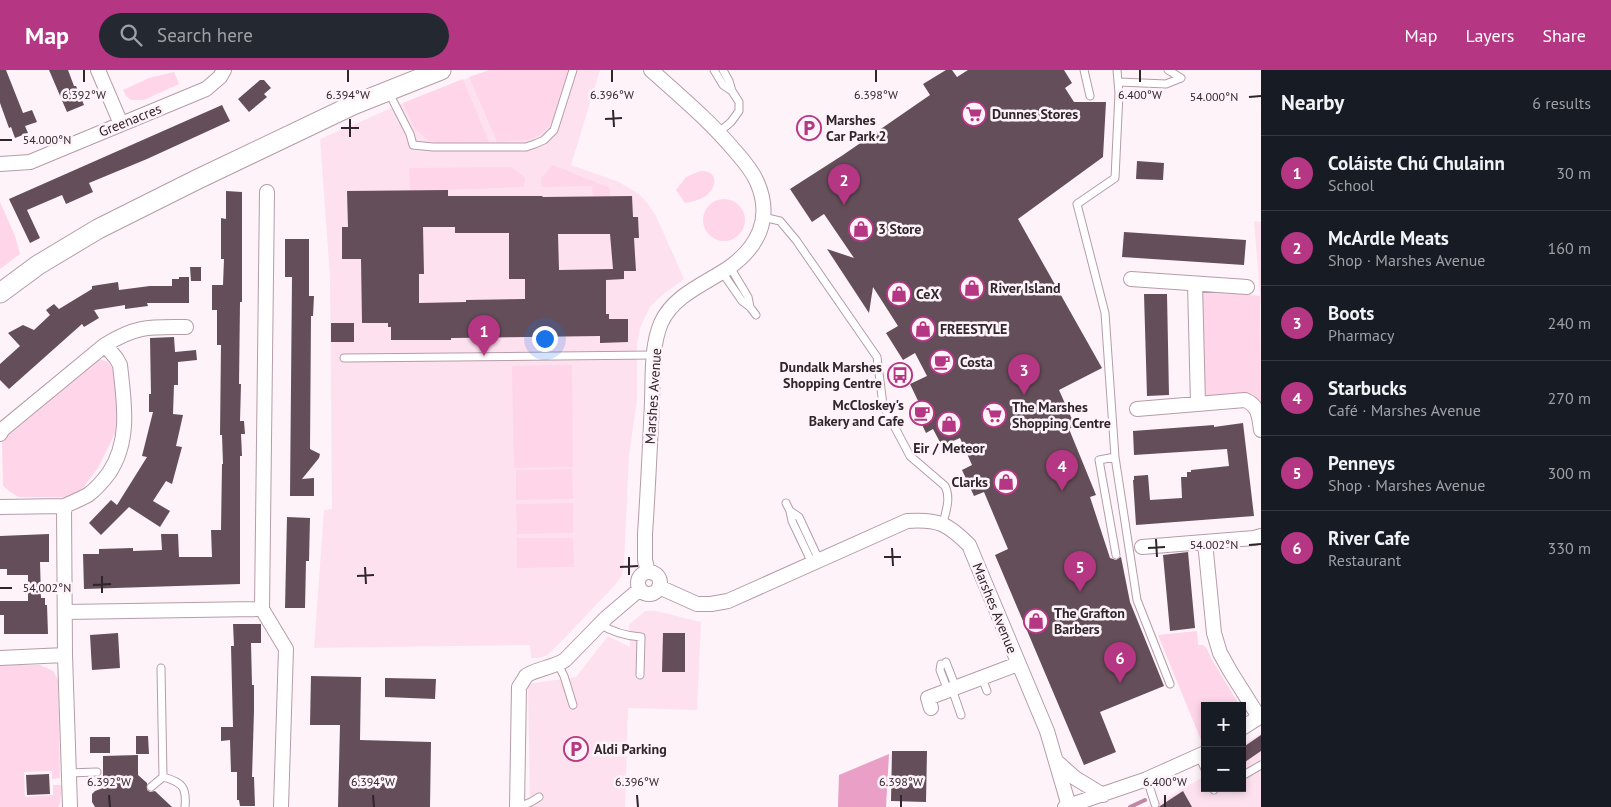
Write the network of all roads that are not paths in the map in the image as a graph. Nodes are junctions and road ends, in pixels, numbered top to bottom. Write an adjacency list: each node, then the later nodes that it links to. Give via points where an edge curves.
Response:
1 (98, 70): 15 (street)
2 (224, 70): 15 (street, Greenacres, via 206,89)
3 (441, 70): 12 (street)
4 (573, 70): 12 (lane, via 554,130 544,140 526,147 414,146)
5 (651, 70): 16 (street, Marshes Avenue)
6 (714, 70): 13 (lane, via 723,85)
7 (723, 70): 13 (lane)
8 (1084, 70): 14 (lane)
9 (1117, 70): 11 (lane)
10 (1168, 70): 11 (lane, via 1181,78 1166,84)
11 (1119, 82): 34 (lane, via 1115,178 1077,204 1105,313)
12 (388, 91): 24 (street, via 236,160 98,229 38,265)
13 (732, 91): 16 (lane, via 739,102 739,111)
14 (1090, 96)
15 (121, 124): 17 (street, Greenacres, via 30,162)
16 (720, 132): 19 (street, Marshes Avenue, via 757,181)
17 (0, 164)
18 (267, 192): 47 (street)
19 (764, 217): 20 (street, Marshes Avenue, via 753,244); 38 (lane, via 780,221 796,240 877,357 884,405 910,456 946,486 948,502)
20 (726, 270): 25 (lane, via 742,301); 28 (street, Marshes Avenue, via 684,296 669,310 661,322)
21 (1131, 279): 22 (street)
22 (1195, 284): 23 (street); 30 (street)
23 (1247, 287)
24 (0, 293)
25 (756, 315)
26 (186, 327): 27 (street, via 144,327 119,336)
27 (106, 345): 33 (street); 36 (street, via 120,365 124,437 103,481 89,494)
28 (654, 355): 29 (lane); 44 (street, Marshes Avenue, via 645,534)
29 (344, 358)
30 (1198, 404): 31 (street); 32 (street, via 1244,400 1257,410)
31 (1137, 409)
32 (1261, 430)
33 (0, 434)
34 (1115, 457): 42 (lane, via 1099,460); 57 (lane, via 1137,600)
35 (786, 503): 43 (lane, via 799,518)
36 (64, 506): 37 (street); 48 (street)
37 (0, 507)
38 (943, 524): 43 (street, Marshes Avenue, via 926,520 907,521); 54 (street, Marshes Avenue, via 969,545)
39 (1261, 536): 40 (street)
40 (1205, 542): 41 (street); 62 (street, via 1208,634)
41 (1142, 547)
42 (1116, 556)
43 (815, 562): 45 (street, Marshes Avenue, via 728,601 711,604 697,604)
44 (648, 572): 45 (street, via 660,580); 46 (street, via 639,578)
45 (659, 587): 46 (street, via 649,594)
46 (640, 589): 49 (street)
47 (262, 609): 48 (street); 79 (street, via 286,649)
48 (65, 612): 50 (street)
49 (600, 624): 53 (street); 56 (lane, via 610,630 641,637)
50 (65, 655): 51 (street); 68 (street)
51 (0, 658)
52 (944, 663): 58 (lane)
53 (558, 664): 59 (lane); 80 (street, via 530,673 520,686)
54 (1018, 664): 58 (street, via 985,685); 65 (street, Marshes Avenue)
55 (161, 668): 70 (lane)
56 (640, 675)
57 (1170, 684)
58 (952, 689): 60 (street, via 928,698); 61 (lane)
59 (573, 705)
60 (931, 708)
61 (961, 714)
62 (1260, 716): 63 (street)
63 (1246, 725)
64 (1201, 761): 71 (street)
65 (1057, 762): 73 (street); 77 (street, Marshes Avenue)
66 (1261, 765): 69 (lane)
67 (97, 772): 68 (lane)
68 (68, 773): 76 (street)
69 (1246, 774)
70 (163, 777): 72 (lane); 78 (lane, via 184,786)
71 (1147, 779): 73 (street); 75 (lane)
72 (151, 787)
73 (1104, 795): 77 (street)
74 (539, 797): 80 (lane)
75 (1155, 804)
76 (69, 806)
77 (1067, 806)
78 (185, 807)
79 (281, 807)
80 (518, 807)

